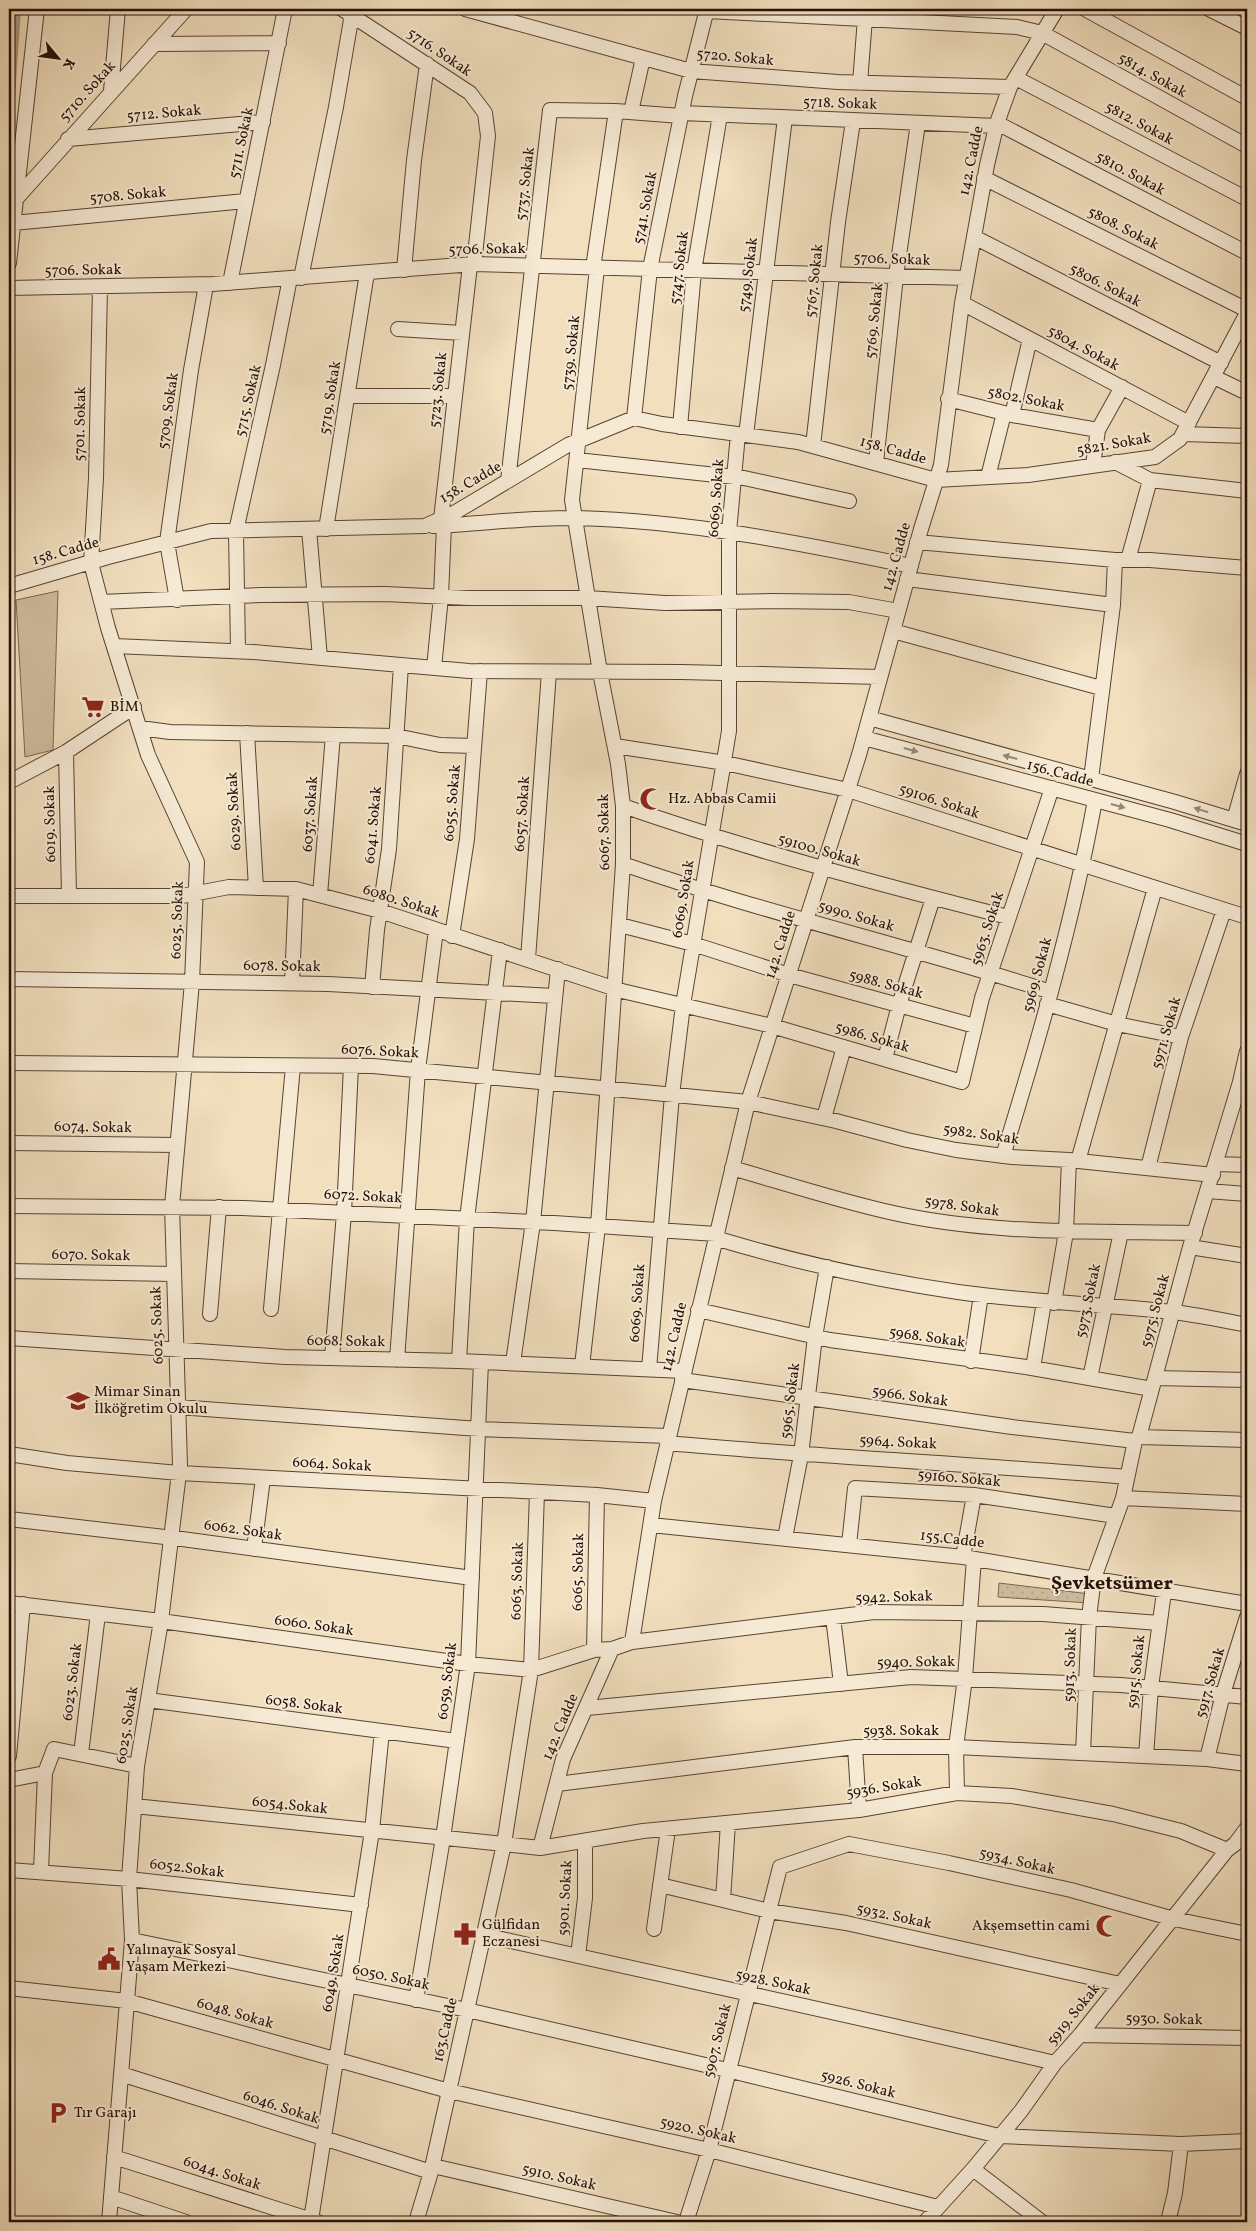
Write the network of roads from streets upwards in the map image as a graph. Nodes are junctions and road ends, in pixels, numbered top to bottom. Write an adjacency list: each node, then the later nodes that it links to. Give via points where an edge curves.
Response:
1 (37, 9): 35 (street)
2 (118, 9): 21 (street)
3 (186, 9): 15 (street, 5710. Sokak)
4 (285, 9): 14 (street, 5711. Sokak)
5 (465, 9): 16 (street, 5720. Sokak)
6 (1057, 9): 13 (street, 142. Cadde)
7 (1084, 9): 22 (street)
8 (1209, 9): 12 (street)
9 (707, 10): 11 (street, 5814. Sokak); 18 (street, 5741. Sokak)
10 (347, 12): 17 (street, 5716. Sokak); 52 (street, 5715. Sokak, via 336,106)
11 (865, 18): 13 (street, 5814. Sokak, via 1017,27); 20 (street)
12 (1247, 28)
13 (1042, 34): 19 (street, 142. Cadde); 33 (street, 5814. Sokak)
14 (279, 43): 15 (street); 29 (street, 5711. Sokak)
15 (154, 44): 21 (street, 5710. Sokak)
16 (643, 58): 18 (street, 5720. Sokak); 24 (street)
17 (427, 64): 42 (street, 5716. Sokak, via 470,93 485,113 488,136); 46 (street)
18 (691, 71): 20 (street, 5720. Sokak); 25 (street, 5741. Sokak)
19 (1013, 82): 20 (street, 5720. Sokak); 31 (street, 142. Cadde); 36 (street, 5812. Sokak)
20 (860, 83)
21 (111, 91): 32 (street, 5710. Sokak)
22 (1247, 98)
23 (616, 112): 24 (street, 5737. Sokak); 43 (street, 5737. Sokak, via 550,110); 44 (street, 5739. Sokak)
24 (631, 112): 25 (street, 5737. Sokak)
25 (681, 114): 26 (street, 5718. Sokak); 45 (street, 5741. Sokak)
26 (720, 115): 27 (street, 5718. Sokak); 47 (street, 5747. Sokak)
27 (785, 118): 28 (street, 5718. Sokak); 49 (street, 5749. Sokak)
28 (853, 121): 30 (street, 5718. Sokak); 50 (street, 5767. Sokak)
29 (262, 122): 32 (street, 5712. Sokak); 37 (street, 5711. Sokak)
30 (918, 123): 31 (street, 5718. Sokak); 51 (street, 5769. Sokak)
31 (997, 124): 34 (street, 142. Cadde); 40 (street, 5810. Sokak)
32 (68, 139): 35 (street, 5710. Sokak)
33 (1247, 146)
34 (984, 178): 39 (street, 142. Cadde); 59 (street, 5808. Sokak)
35 (16, 199): 38 (street)
36 (1247, 199)
37 (246, 202): 38 (street, 5708. Sokak); 54 (street, 5711. Sokak)
38 (13, 223): 41 (street)
39 (974, 238): 53 (street, 142. Cadde); 63 (street, 5806. Sokak)
40 (1247, 253)
41 (9, 263)
42 (472, 264): 43 (street, 5706. Sokak); 46 (street, 5706. Sokak); 61 (street, 5723. Sokak)
43 (531, 266): 44 (street, 5706. Sokak); 87 (street, 5737. Sokak)
44 (595, 268): 45 (street, 5706. Sokak); 77 (street, 5739. Sokak)
45 (650, 269): 47 (street, 5706. Sokak); 71 (street, 5741. Sokak)
46 (404, 270): 48 (street, 5706. Sokak)
47 (694, 271): 49 (street, 5706. Sokak); 72 (street, 5747. Sokak)
48 (367, 273): 52 (street, 5706. Sokak); 67 (street, 5719. Sokak)
49 (766, 273): 50 (street, 5706. Sokak); 75 (street, 5749. Sokak)
50 (832, 274): 51 (street, 5706. Sokak); 78 (street, 5767. Sokak)
51 (896, 276): 53 (street, 5706. Sokak); 81 (street, 5769. Sokak)
52 (295, 278): 54 (street, 5706. Sokak); 94 (street, 5715. Sokak)
53 (966, 278): 58 (street, 142. Cadde)
54 (230, 283): 55 (street, 5706. Sokak)
55 (206, 285): 56 (street, 5706. Sokak); 96 (street, 5709. Sokak)
56 (100, 286): 57 (street, 5706. Sokak); 99 (street, 5701. Sokak)
57 (9, 288)
58 (962, 303): 62 (street, 5804. Sokak); 69 (street, 142. Cadde)
59 (1246, 317): 63 (street, 5821. Sokak)
60 (398, 329): 61 (street)
61 (462, 333): 68 (street, 5723. Sokak)
62 (1030, 339): 65 (street, 5804. Sokak); 70 (street)
63 (1221, 363): 64 (street, 5821. Sokak)
64 (1214, 377): 66 (street); 73 (street, 5821. Sokak)
65 (1122, 387): 73 (street, 5804. Sokak); 74 (street)
66 (1247, 393)
67 (348, 396): 68 (street); 92 (street, 5719. Sokak)
68 (455, 396): 91 (street, 5723. Sokak)
69 (948, 399): 70 (street, 5802. Sokak); 85 (street, 142. Cadde, via 941,465)
70 (1008, 414): 74 (street, 5802. Sokak); 84 (street)
71 (634, 418): 72 (street, 158. Cadde); 77 (street, 158. Cadde)
72 (680, 427): 75 (street, 158. Cadde)
73 (1186, 428): 76 (street); 80 (street, 5821. Sokak, via 1180,439 1155,456)
74 (1098, 430): 82 (street)
75 (742, 435): 78 (street, 158. Cadde); 83 (street, 6069. Sokak)
76 (1247, 436)
77 (579, 441): 79 (street, 6067. Sokak); 87 (street, 158. Cadde)
78 (813, 446): 81 (street, 158. Cadde)
79 (577, 460): 83 (street); 90 (street, 6067. Sokak, via 572,500)
80 (1115, 462): 82 (street, 5821. Sokak); 86 (street)
81 (876, 464): 85 (street, 158. Cadde)
82 (1093, 465): 84 (street, 5821. Sokak, via 1028,475)
83 (734, 477): 89 (street); 95 (street, 6069. Sokak)
84 (988, 477): 85 (street, 5821. Sokak)
85 (936, 480): 97 (street, 142. Cadde)
86 (1150, 480): 88 (street); 98 (street)
87 (508, 481): 91 (street, 158. Cadde)
88 (1247, 491)
89 (849, 501)
90 (575, 518): 91 (street); 95 (street, via 640,521); 106 (street, 6067. Sokak)
91 (443, 522): 92 (street, 158. Cadde, via 425,526); 104 (street, 5723. Sokak)
92 (326, 528): 93 (street, 158. Cadde)
93 (309, 529): 94 (street, 158. Cadde); 103 (street)
94 (236, 531): 96 (street, 158. Cadde, via 211,531); 105 (street, 5715. Sokak)
95 (729, 532): 101 (street); 109 (street, 6069. Sokak)
96 (167, 542): 99 (street, 158. Cadde); 107 (street, 5709. Sokak)
97 (917, 542): 98 (street); 101 (street, 142. Cadde)
98 (1121, 560): 100 (street); 110 (street)
99 (91, 563): 102 (street, 158. Cadde); 108 (street, 6025. Sokak)
100 (1247, 568)
101 (909, 573): 110 (street); 111 (street, 142. Cadde)
102 (9, 586)
103 (313, 595): 104 (street); 105 (street); 115 (street)
104 (442, 596): 106 (street); 117 (street, 5723. Sokak)
105 (237, 597): 107 (street); 114 (street, 5715. Sokak)
106 (587, 598): 109 (street, via 665,603); 120 (street, 6067. Sokak)
107 (177, 600): 108 (street)
108 (101, 602): 113 (street, 6025. Sokak)
109 (730, 602): 111 (street, via 849,602); 121 (street, 6069. Sokak)
110 (1113, 605): 123 (street)
111 (898, 611): 112 (street, 142. Cadde)
112 (893, 630): 122 (street, 142. Cadde); 123 (street)
113 (114, 646): 114 (street); 124 (street, 6025. Sokak)
114 (238, 651): 115 (street)
115 (320, 658): 116 (street)
116 (401, 665): 117 (street); 129 (street, 6041. Sokak)
117 (434, 668): 118 (street)
118 (480, 672): 119 (street); 131 (street, 6055. Sokak)
119 (549, 672): 120 (street); 169 (street, 6057. Sokak)
120 (600, 672): 121 (street); 132 (street, 6067. Sokak)
121 (730, 673): 122 (street); 134 (street, 6069. Sokak, via 729,731)
122 (880, 677): 125 (street, 142. Cadde)
123 (1101, 688): 136 (street)
124 (134, 707): 126 (street, 6025. Sokak); 133 (street)
125 (869, 718): 130 (street, 142. Cadde); 136 (street, 156. Cadde, one-way to 125)
126 (140, 728): 127 (street, via 170,732); 153 (street, 6025. Sokak, via 148,755 196,862)
127 (247, 733): 128 (street); 149 (street, 6029. Sokak)
128 (333, 735): 129 (street); 154 (street, 6037. Sokak)
129 (396, 736): 131 (street, via 440,745); 159 (street, 6041. Sokak, via 389,849)
130 (864, 738): 138 (street, 156. Cadde, one-way to 138); 139 (street, 142. Cadde)
131 (474, 746): 165 (street, 6055. Sokak, via 467,839)
132 (615, 746): 134 (street, 59106. Sokak); 141 (street, 6067. Sokak)
133 (66, 752): 137 (street); 156 (street, 6019. Sokak)
134 (724, 763): 139 (street, 59106. Sokak); 143 (street, 6069. Sokak)
135 (1247, 774): 142 (street)
136 (1091, 779): 142 (street, 156. Cadde, one-way to 136)
137 (9, 782)
138 (1052, 788): 140 (street, 156. Cadde); 145 (street, 5963. Sokak)
139 (848, 790): 145 (street, 59106. Sokak); 148 (street, 142. Cadde)
140 (1096, 800): 144 (street, 156. Cadde, one-way to 144); 147 (street, 5969. Sokak)
141 (623, 806): 143 (street, 59100. Sokak); 146 (street, 6067. Sokak)
142 (1241, 822)
143 (710, 836): 148 (street, 59100. Sokak); 152 (street, 6069. Sokak)
144 (1247, 844)
145 (1032, 849): 147 (street, 59106. Sokak); 160 (street, 5963. Sokak)
146 (623, 864): 152 (street, 5990. Sokak); 163 (street, 6067. Sokak)
147 (1084, 865): 150 (street, 59106. Sokak); 181 (street, 5969. Sokak)
148 (822, 869): 157 (street, 59100. Sokak); 162 (street, 142. Cadde)
149 (256, 888): 151 (street, 6080. Sokak); 153 (street, 6080. Sokak, via 229,887)
150 (1155, 888): 158 (street, 59106. Sokak); 184 (street)
151 (296, 889): 154 (street, 6080. Sokak); 175 (street)
152 (702, 892): 162 (street, 5990. Sokak); 166 (street, 6069. Sokak)
153 (196, 893): 156 (street, 6080. Sokak, via 182,896); 174 (street, 6025. Sokak)
154 (320, 895): 159 (street, 6080. Sokak)
155 (9, 896): 156 (street, 6080. Sokak)
156 (69, 896)
157 (933, 898): 160 (street, 59100. Sokak); 168 (street)
158 (1224, 910): 161 (street, 59106. Sokak); 187 (street, 5971. Sokak)
159 (380, 911): 164 (street, 6080. Sokak); 176 (street, 6041. Sokak)
160 (1008, 917): 171 (street, 5963. Sokak)
161 (1247, 917)
162 (806, 920): 168 (street, 5990. Sokak); 172 (street, 142. Cadde)
163 (620, 925): 166 (street, 5988. Sokak); 177 (street, 6067. Sokak)
164 (436, 930): 165 (street, 6080. Sokak); 178 (street)
165 (452, 936): 167 (street, 6080. Sokak)
166 (693, 944): 172 (street, 5988. Sokak); 182 (street, 6069. Sokak)
167 (500, 950): 169 (street, 6080. Sokak); 179 (street)
168 (916, 952): 171 (street, 5990. Sokak); 183 (street)
169 (528, 959): 170 (street, 6080. Sokak)
170 (558, 969): 177 (street, 6080. Sokak); 180 (street)
171 (990, 973): 181 (street, 5990. Sokak); 186 (street, 5963. Sokak)
172 (789, 974): 183 (street, 5988. Sokak); 185 (street, 142. Cadde)
173 (9, 978): 174 (street, 6078. Sokak)
174 (192, 982): 175 (street, 6078. Sokak); 192 (street, 6025. Sokak)
175 (292, 983): 176 (street, 6078. Sokak)
176 (372, 987): 178 (street, 6078. Sokak)
177 (616, 989): 182 (street, 6080. Sokak); 199 (street, 6067. Sokak)
178 (430, 990): 179 (street, 6078. Sokak); 195 (street)
179 (495, 993): 180 (street, 6078. Sokak); 196 (street)
180 (554, 996): 197 (street)
181 (1049, 998): 184 (street, 5990. Sokak); 205 (street, 5969. Sokak)
182 (683, 1005): 185 (street, 6080. Sokak); 200 (street, 6069. Sokak)
183 (899, 1005): 186 (street, 5988. Sokak); 190 (street)
184 (1115, 1024): 187 (street, 5990. Sokak); 206 (street)
185 (772, 1026): 188 (street, 5986. Sokak); 201 (street, 142. Cadde)
186 (975, 1026): 198 (street, 5963. Sokak)
187 (1181, 1037): 209 (street, 5971. Sokak)
188 (844, 1047): 190 (street, 5986. Sokak); 202 (street)
189 (1247, 1051): 210 (street, 5975. Sokak)
190 (885, 1059): 198 (street, 5986. Sokak)
191 (9, 1063): 192 (street, 6076. Sokak)
192 (184, 1065): 193 (street, 6076. Sokak); 204 (street, 6025. Sokak)
193 (293, 1066): 194 (street, 6076. Sokak); 216 (street)
194 (351, 1066): 195 (street, 6076. Sokak); 217 (street)
195 (418, 1070): 196 (street, 6076. Sokak); 218 (street)
196 (486, 1077): 197 (street, 6076. Sokak); 219 (street)
197 (546, 1082): 199 (street, 6076. Sokak); 220 (street)
198 (962, 1082)
199 (608, 1088): 200 (street, 6076. Sokak); 221 (street, 6067. Sokak)
200 (672, 1095): 201 (street, 6076. Sokak); 222 (street, 6069. Sokak)
201 (748, 1102): 202 (street, 5982. Sokak); 208 (street, 142. Cadde)
202 (824, 1118): 205 (street, 5982. Sokak, via 907,1140)
203 (9, 1143): 204 (street, 6074. Sokak)
204 (177, 1145): 214 (street, 6025. Sokak)
205 (1003, 1156): 206 (street, 5982. Sokak)
206 (1074, 1160): 209 (street, 5982. Sokak); 223 (street)
207 (1247, 1165): 210 (street, 5982. Sokak)
208 (732, 1168): 223 (street, 5978. Sokak, via 889,1212 1005,1229); 225 (street, 142. Cadde)
209 (1148, 1168): 210 (street, 5982. Sokak)
210 (1215, 1170): 211 (street, 5975. Sokak)
211 (1207, 1191): 212 (street); 226 (street, 5975. Sokak)
212 (1247, 1194)
213 (9, 1206): 214 (street, 6072. Sokak)
214 (172, 1206): 215 (street, 6072. Sokak); 230 (street, 6025. Sokak)
215 (218, 1207): 216 (street, 6072. Sokak); 237 (street)
216 (280, 1210): 217 (street, 6072. Sokak); 234 (street)
217 (344, 1213): 218 (street, 6072. Sokak); 242 (street)
218 (408, 1216): 219 (street, 6072. Sokak); 243 (street)
219 (467, 1219): 220 (street, 6072. Sokak); 245 (street)
220 (533, 1222): 221 (street, 6072. Sokak); 247 (street)
221 (598, 1226): 222 (street, 6072. Sokak); 248 (street, 6067. Sokak)
222 (660, 1230): 225 (street, 6072. Sokak); 250 (street, 6069. Sokak)
223 (1066, 1232): 224 (street, 5978. Sokak); 232 (street)
224 (1122, 1232): 226 (street, 5978. Sokak); 233 (street, 5973. Sokak)
225 (715, 1236): 228 (street, 6072. Sokak, via 765,1253); 235 (street, 142. Cadde)
226 (1192, 1240): 227 (street, 5978. Sokak); 236 (street, 5975. Sokak)
227 (1247, 1256)
228 (827, 1267): 231 (street, 6072. Sokak); 239 (street, 5965. Sokak)
229 (9, 1271): 230 (street, 6070. Sokak)
230 (173, 1274): 241 (street, 6025. Sokak)
231 (981, 1294): 232 (street, 6072. Sokak); 244 (street)
232 (1049, 1302): 233 (street, 6072. Sokak); 249 (street)
233 (1104, 1307): 236 (street, 6072. Sokak); 252 (street, 5973. Sokak)
234 (271, 1309)
235 (698, 1310): 239 (street, 5968. Sokak); 251 (street, 142. Cadde)
236 (1173, 1312): 238 (street, 6072. Sokak); 254 (street, 5975. Sokak)
237 (210, 1314)
238 (1247, 1324)
239 (815, 1337): 244 (street, 5968. Sokak); 255 (street, 5965. Sokak)
240 (9, 1338): 241 (street, 6068. Sokak)
241 (175, 1351): 242 (street, 6068. Sokak); 256 (street, 6025. Sokak)
242 (332, 1358): 243 (street, 6068. Sokak)
243 (396, 1360): 245 (street, 6068. Sokak)
244 (971, 1360): 249 (street, 5968. Sokak)
245 (459, 1361): 246 (street, 6068. Sokak)
246 (481, 1362): 247 (street, 6068. Sokak); 257 (street, 6059. Sokak)
247 (513, 1364): 248 (street, 6068. Sokak)
248 (582, 1366): 250 (street, 6068. Sokak)
249 (1032, 1368): 252 (street, 5968. Sokak)
250 (649, 1369): 251 (street, 6068. Sokak)
251 (683, 1376): 255 (street, 5966. Sokak); 258 (street, 142. Cadde)
252 (1090, 1378): 254 (street, 5968. Sokak)
253 (1247, 1380): 254 (street, 5968. Sokak)
254 (1153, 1384): 259 (street, 5975. Sokak)
255 (807, 1398): 259 (street, 5966. Sokak, via 1012,1427); 262 (street, 5965. Sokak)
256 (178, 1407): 257 (street, 5964. Sokak); 263 (street, 6025. Sokak)
257 (479, 1429): 258 (street, 5964. Sokak); 266 (street, 6059. Sokak)
258 (668, 1439): 262 (street, 5964. Sokak); 271 (street, 142. Cadde)
259 (1137, 1439): 260 (street, 5966. Sokak); 264 (street, 5975. Sokak)
260 (1247, 1440)
261 (9, 1454): 263 (street, 6064. Sokak, via 67,1463)
262 (801, 1455): 264 (street, 5964. Sokak, via 890,1458); 276 (street, 5965. Sokak)
263 (179, 1473): 265 (street, 6064. Sokak); 277 (street, 6025. Sokak)
264 (1127, 1477): 270 (street, 5975. Sokak)
265 (263, 1478): 266 (street, 6064. Sokak); 279 (street)
266 (476, 1489): 267 (street, 6064. Sokak); 281 (street, 6059. Sokak)
267 (537, 1492): 268 (street, 6064. Sokak); 298 (street, 6063. Sokak)
268 (597, 1495): 271 (street, 6064. Sokak); 296 (street, 6065. Sokak)
269 (974, 1495): 273 (street, 59160. Sokak); 278 (street, 59160. Sokak, via 855,1488); 280 (street)
270 (1123, 1498): 272 (street); 273 (street, 5975. Sokak)
271 (654, 1501): 275 (street, 142. Cadde)
272 (1247, 1504)
273 (1116, 1516): 282 (street, 5975. Sokak)
274 (9, 1519): 277 (street, 6062. Sokak)
275 (651, 1525): 276 (street, 155.Cadde); 294 (street, 142. Cadde)
276 (785, 1538): 278 (street, 155.Cadde)
277 (172, 1539): 279 (street, 6062. Sokak); 292 (street, 6025. Sokak)
278 (850, 1545): 280 (street, 155.Cadde)
279 (254, 1549): 281 (street, 6062. Sokak)
280 (969, 1558): 282 (street, 155.Cadde); 287 (street)
281 (472, 1578): 297 (street, 6059. Sokak)
282 (1094, 1578): 283 (street, 155.Cadde); 290 (street, 5913. Sokak)
283 (1164, 1592): 286 (street, 155.Cadde); 293 (street, 5915. Sokak)
284 (9, 1603): 285 (street, 6060. Sokak)
285 (23, 1604): 288 (street, 6060. Sokak); 313 (street)
286 (1247, 1604)
287 (969, 1613): 289 (street, 5942. Sokak, via 874,1612); 290 (street, 5942. Sokak); 299 (street)
288 (98, 1614): 292 (street, 6060. Sokak); 312 (street, 6023. Sokak)
289 (833, 1617): 294 (street, 5942. Sokak); 300 (street)
290 (1089, 1617): 293 (street, 5942. Sokak); 301 (street, 5913. Sokak)
291 (1247, 1617): 303 (street, 5917. Sokak)
292 (161, 1621): 297 (street, 6060. Sokak); 305 (street, 6025. Sokak)
293 (1159, 1623): 302 (street, 5915. Sokak)
294 (632, 1642): 295 (street)
295 (612, 1649): 296 (street, 6060. Sokak); 306 (street, 142. Cadde)
296 (594, 1650): 298 (street, 6060. Sokak)
297 (468, 1664): 298 (street, 6060. Sokak); 308 (street, 6059. Sokak)
298 (531, 1670): 330 (street, 163.Cadde)
299 (965, 1678): 300 (street, 5940. Sokak, via 911,1676); 301 (street, 5940. Sokak); 310 (street)
300 (841, 1684): 306 (street, 5940. Sokak)
301 (1087, 1684): 302 (street, 5940. Sokak); 311 (street, 5913. Sokak)
302 (1151, 1686): 303 (street, 5940. Sokak); 314 (street, 5915. Sokak)
303 (1223, 1694): 304 (street, 5940. Sokak); 315 (street, 5917. Sokak)
304 (1247, 1697)
305 (148, 1700): 307 (street, 6058. Sokak); 317 (street, 6025. Sokak)
306 (587, 1708): 320 (street, 142. Cadde, via 563,1760)
307 (382, 1731): 308 (street, 6058. Sokak); 327 (street, 6049. Sokak)
308 (457, 1741): 328 (street, 6059. Sokak)
309 (855, 1747): 310 (street, 5938. Sokak); 320 (street, 5938. Sokak); 323 (street)
310 (956, 1747): 311 (street, 5938. Sokak); 321 (street)
311 (1083, 1753): 314 (street, 5938. Sokak)
312 (81, 1754): 317 (street); 318 (street, via 54,1749)
313 (9, 1756)
314 (1146, 1756): 315 (street, 5938. Sokak)
315 (1207, 1759): 316 (street, 5938. Sokak)
316 (1247, 1764)
317 (137, 1766): 322 (street, 6025. Sokak)
318 (45, 1773): 319 (street); 335 (street)
319 (9, 1780)
320 (557, 1784): 332 (street, 142. Cadde)
321 (956, 1793): 323 (street, 5936. Sokak); 331 (street, 5936. Sokak, via 1012,1796 1113,1814)
322 (134, 1806): 327 (street, 6054.Sokak); 336 (street, 6025. Sokak)
323 (859, 1810): 324 (street, 5936. Sokak)
324 (728, 1823): 326 (street, 5936. Sokak); 338 (street)
325 (1247, 1828): 331 (street, 5919. Sokak)
326 (668, 1829): 329 (street, 5936. Sokak); 337 (street)
327 (372, 1831): 328 (street, 6054.Sokak); 339 (street, 6049. Sokak)
328 (443, 1838): 330 (street); 351 (street, 6059. Sokak)
329 (585, 1841): 332 (street, 5936. Sokak); 346 (street, 5901. Sokak, via 585,1898)
330 (504, 1844): 332 (street); 344 (street, 163.Cadde)
331 (1237, 1846): 341 (street, 5919. Sokak)
332 (540, 1848)
333 (780, 1867): 340 (street, 5907. Sokak); 341 (street, 5934. Sokak, via 850,1844 1070,1890)
334 (9, 1870): 335 (street, 6052.Sokak)
335 (41, 1871): 336 (street, 6052.Sokak)
336 (129, 1879): 339 (street, 6052.Sokak); 345 (street, 6025. Sokak)
337 (660, 1885): 338 (street, 5932. Sokak); 342 (street)
338 (723, 1900): 340 (street, 5932. Sokak)
339 (361, 1905): 348 (street, 6049. Sokak)
340 (769, 1911): 347 (street, 5932. Sokak, via 846,1923); 350 (street, 5907. Sokak)
341 (1174, 1919): 343 (street, 5934. Sokak); 347 (street, 5919. Sokak)
342 (654, 1929)
343 (1247, 1934)
344 (484, 1935): 346 (street, 5928. Sokak); 353 (street, 163.Cadde)
345 (132, 1940): 348 (street, 6050. Sokak); 352 (street, 6025. Sokak)
346 (578, 1956): 350 (street, 5928. Sokak)
347 (1120, 1984): 354 (street, 5919. Sokak)
348 (349, 1986): 351 (street, 6050. Sokak); 356 (street, 6049. Sokak)
349 (9, 1988): 352 (street, 6048. Sokak)
350 (746, 1994): 357 (street, 5928. Sokak); 358 (street, 5907. Sokak)
351 (416, 2000): 353 (street, 6050. Sokak)
352 (127, 2001): 356 (street, 6048. Sokak); 359 (street, 6025. Sokak)
353 (467, 2010): 358 (street, 5926. Sokak); 360 (street, 163.Cadde)
354 (1080, 2035): 355 (street, 5930. Sokak); 357 (street, 5919. Sokak)
355 (1247, 2038)
356 (336, 2059): 360 (street, 6048. Sokak); 362 (street, 6049. Sokak)
357 (1056, 2064): 361 (street, 5919. Sokak)
358 (728, 2070): 361 (street, 5926. Sokak); 365 (street, 5907. Sokak)
359 (121, 2074): 362 (street, 6046. Sokak); 366 (street, 6025. Sokak)
360 (449, 2091): 365 (street, 5920. Sokak); 367 (street, 163.Cadde)
361 (999, 2136): 364 (street, 5926. Sokak); 368 (street, 5919. Sokak)
362 (323, 2138): 367 (street, 6046. Sokak); 371 (street, 6049. Sokak)
363 (1247, 2141): 364 (street, 5926. Sokak)
364 (1181, 2144): 379 (street)
365 (708, 2150): 370 (street, 5920. Sokak); 377 (street, 5907. Sokak)
366 (114, 2157): 369 (street, 6025. Sokak); 371 (street, 6044. Sokak)
367 (432, 2169): 375 (street, 163.Cadde); 376 (street, 5910. Sokak)
368 (973, 2169): 370 (street, 5919. Sokak); 372 (street)
369 (111, 2197): 373 (street, 6025. Sokak); 374 (street)
370 (938, 2207): 378 (street, 5919. Sokak)
371 (315, 2221)
372 (1038, 2221)
373 (108, 2222)
374 (186, 2222)
375 (416, 2222)
376 (677, 2222)
377 (686, 2222)
378 (925, 2222)
379 (1168, 2222)

